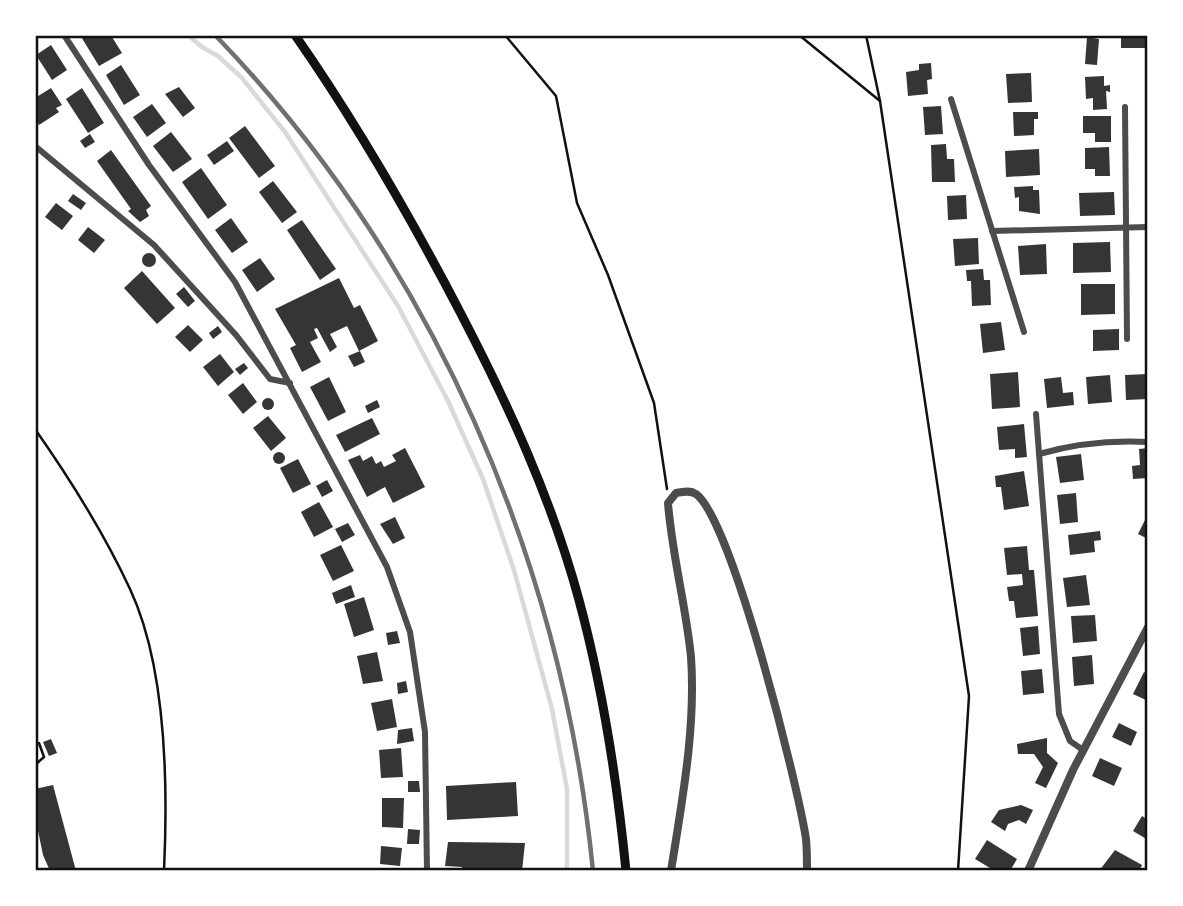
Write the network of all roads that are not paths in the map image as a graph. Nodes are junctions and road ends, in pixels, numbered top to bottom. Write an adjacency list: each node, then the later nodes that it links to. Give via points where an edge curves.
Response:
1 (64, 35): 11 (street, via 149,165 235,282)
2 (295, 35): 18 (main road, via 378,163 431,256 510,414 549,506 579,600 601,699)
3 (951, 99): 8 (street)
4 (1125, 107): 7 (street)
5 (35, 146): 11 (street, via 154,245 270,379)
6 (1148, 227): 7 (street)
7 (1126, 228): 8 (street); 10 (street)
8 (992, 231): 9 (street)
9 (1024, 332)
10 (1127, 339)
11 (290, 383): 17 (street, via 387,566 404,610 425,732)
12 (1036, 414): 14 (street)
13 (1148, 442): 14 (street, via 1099,443)
14 (1039, 454): 16 (street, via 1059,714 1070,741)
15 (1148, 628): 16 (street)
16 (1083, 750): 21 (street)
17 (427, 871)
18 (625, 871)
19 (671, 871): 20 (street, via 690,726 691,658 668,503 676,493 688,491 705,505 733,569 772,692 806,840)
20 (807, 871)
21 (1028, 871)

